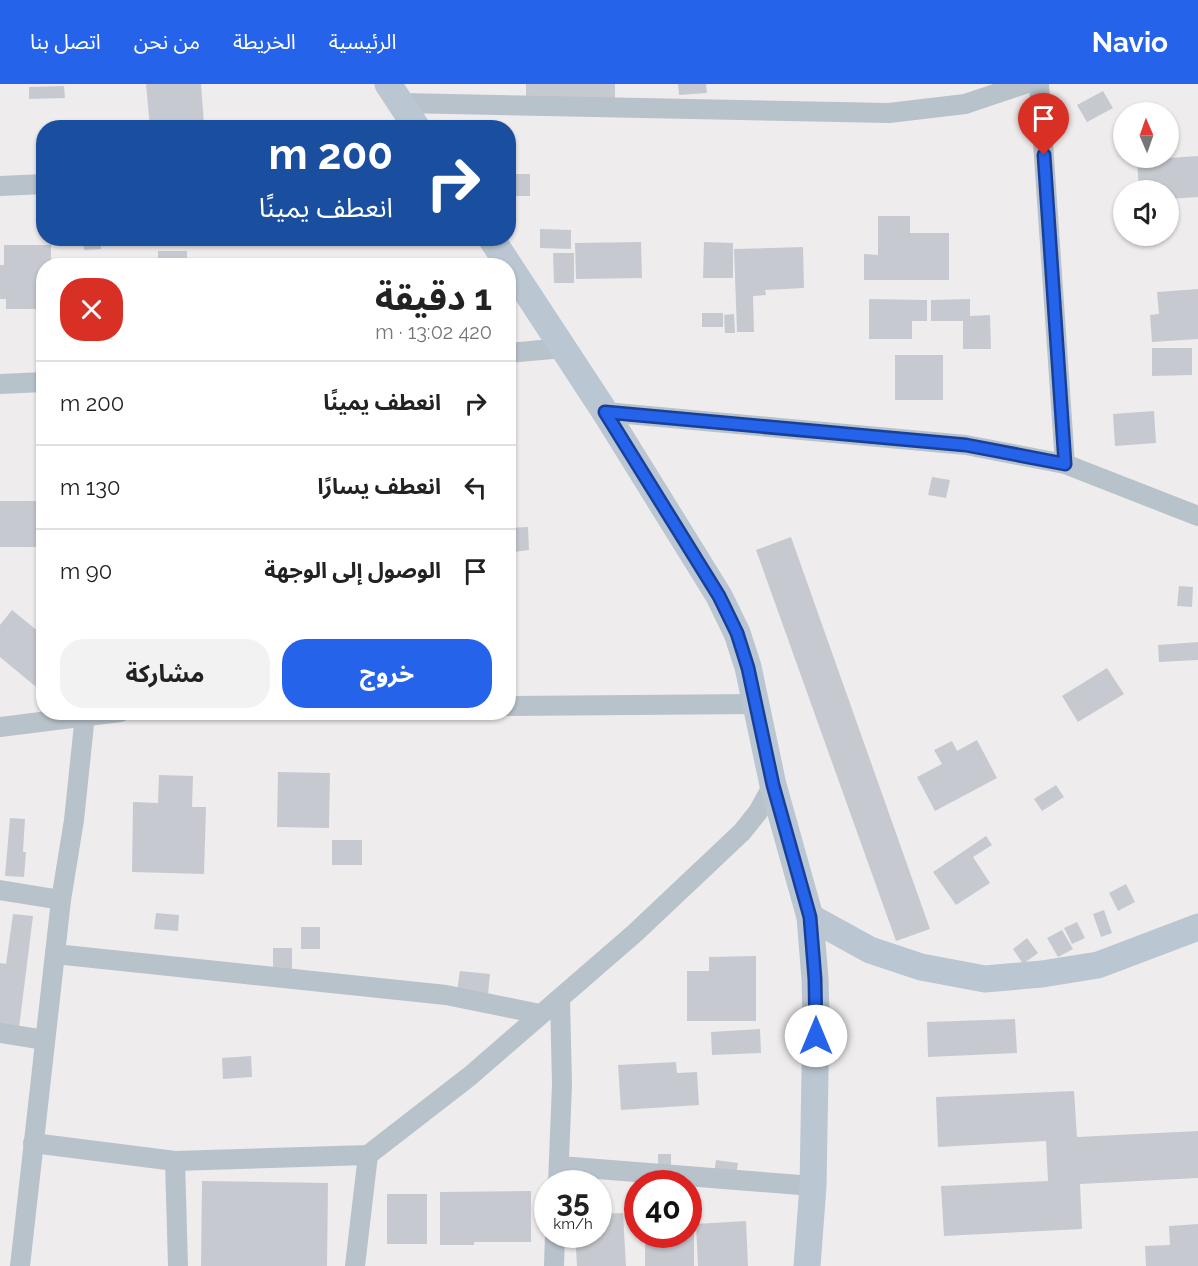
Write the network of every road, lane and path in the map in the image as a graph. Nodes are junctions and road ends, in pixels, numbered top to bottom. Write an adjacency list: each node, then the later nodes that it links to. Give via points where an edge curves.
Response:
1 (1025, 84): 3 (street, via 965,104 889,114)
2 (1039, 84): 12 (street)
3 (403, 112)
4 (36, 184): 5 (street)
5 (0, 186)
6 (516, 276): 7 (street)
7 (563, 348): 8 (street); 11 (street)
8 (516, 351)
9 (36, 382): 10 (street)
10 (0, 384)
11 (605, 412): 12 (street, via 966,445); 14 (street, via 719,596 737,633)
12 (1065, 464): 13 (street)
13 (1198, 516)
14 (756, 704): 15 (street); 19 (street)
15 (516, 706)
16 (50, 720): 18 (street)
17 (84, 720): 21 (street)
18 (0, 727)
19 (773, 785): 22 (street); 25 (street, via 742,832)
20 (0, 890): 21 (street)
21 (61, 900): 24 (street)
22 (810, 917): 23 (street, via 870,950 921,967 985,979 1098,965); 34 (street, via 816,1007)
23 (1198, 927)
24 (55, 954): 26 (street, via 446,995); 28 (street)
25 (560, 999): 26 (street); 32 (street)
26 (540, 1014): 30 (street, via 470,1076)
27 (0, 1033): 28 (street)
28 (45, 1040): 29 (street)
29 (33, 1143): 31 (street); 36 (street)
30 (368, 1155): 31 (street); 38 (street)
31 (175, 1161): 37 (street)
32 (559, 1170)
33 (612, 1177): 34 (street)
34 (813, 1186): 40 (street)
35 (555, 1248): 39 (street)
36 (20, 1266)
37 (178, 1266)
38 (355, 1266)
39 (554, 1266)
40 (807, 1266)

